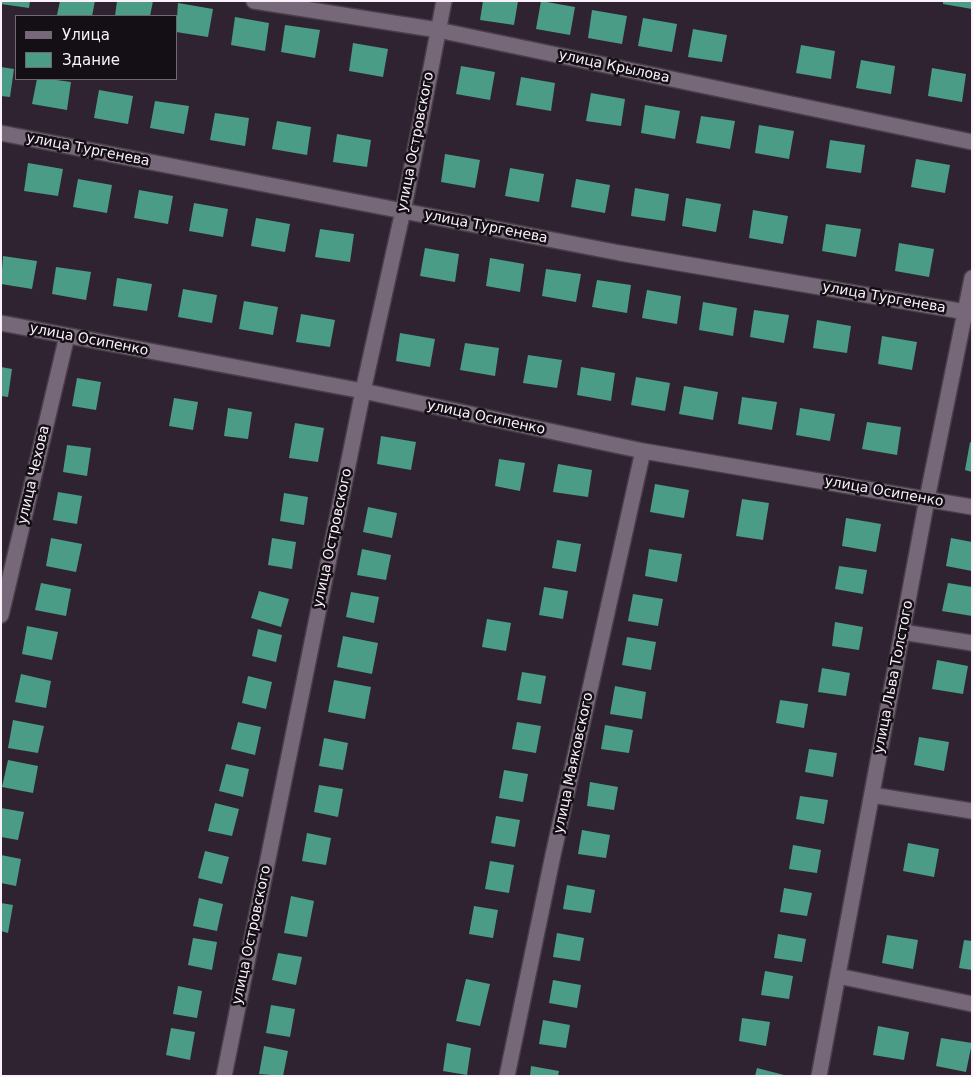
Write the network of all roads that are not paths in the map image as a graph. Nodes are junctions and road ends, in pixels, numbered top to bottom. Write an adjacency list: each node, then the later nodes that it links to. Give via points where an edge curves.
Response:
1 (254, 1): 3 (street, улица Крылова)
2 (444, 1): 3 (street, улица Островского)
3 (438, 30): 5 (street, улица Крылова); 6 (street, улица Островского)
4 (1, 133): 6 (street, улица Тургенева)
5 (972, 142)
6 (403, 210): 8 (street, улица Тургенева, via 620,253); 11 (street, улица Островского)
7 (972, 278): 8 (street, улица Льва Толстого)
8 (968, 312): 13 (street, улица Льва Толстого)
9 (1, 323): 10 (street, улица Осипенко)
10 (67, 336): 11 (street, улица Осипенко); 15 (street, улица Чехова)
11 (363, 391): 12 (street, улица Осипенко); 22 (street, улица Островского)
12 (642, 451): 13 (street, улица Осипенко); 23 (street, улица Маяковского)
13 (927, 499): 14 (street, улица Осипенко); 16 (street, улица Льва Толстого)
14 (972, 507)
15 (1, 615)
16 (902, 632): 17 (street); 18 (street, улица Льва Толстого)
17 (972, 643)
18 (872, 795): 19 (street); 20 (street, улица Льва Толстого)
19 (972, 811)
20 (838, 976): 21 (street); 24 (street, улица Льва Толстого)
21 (972, 1004)
22 (224, 1076)
23 (507, 1076)
24 (820, 1076)

